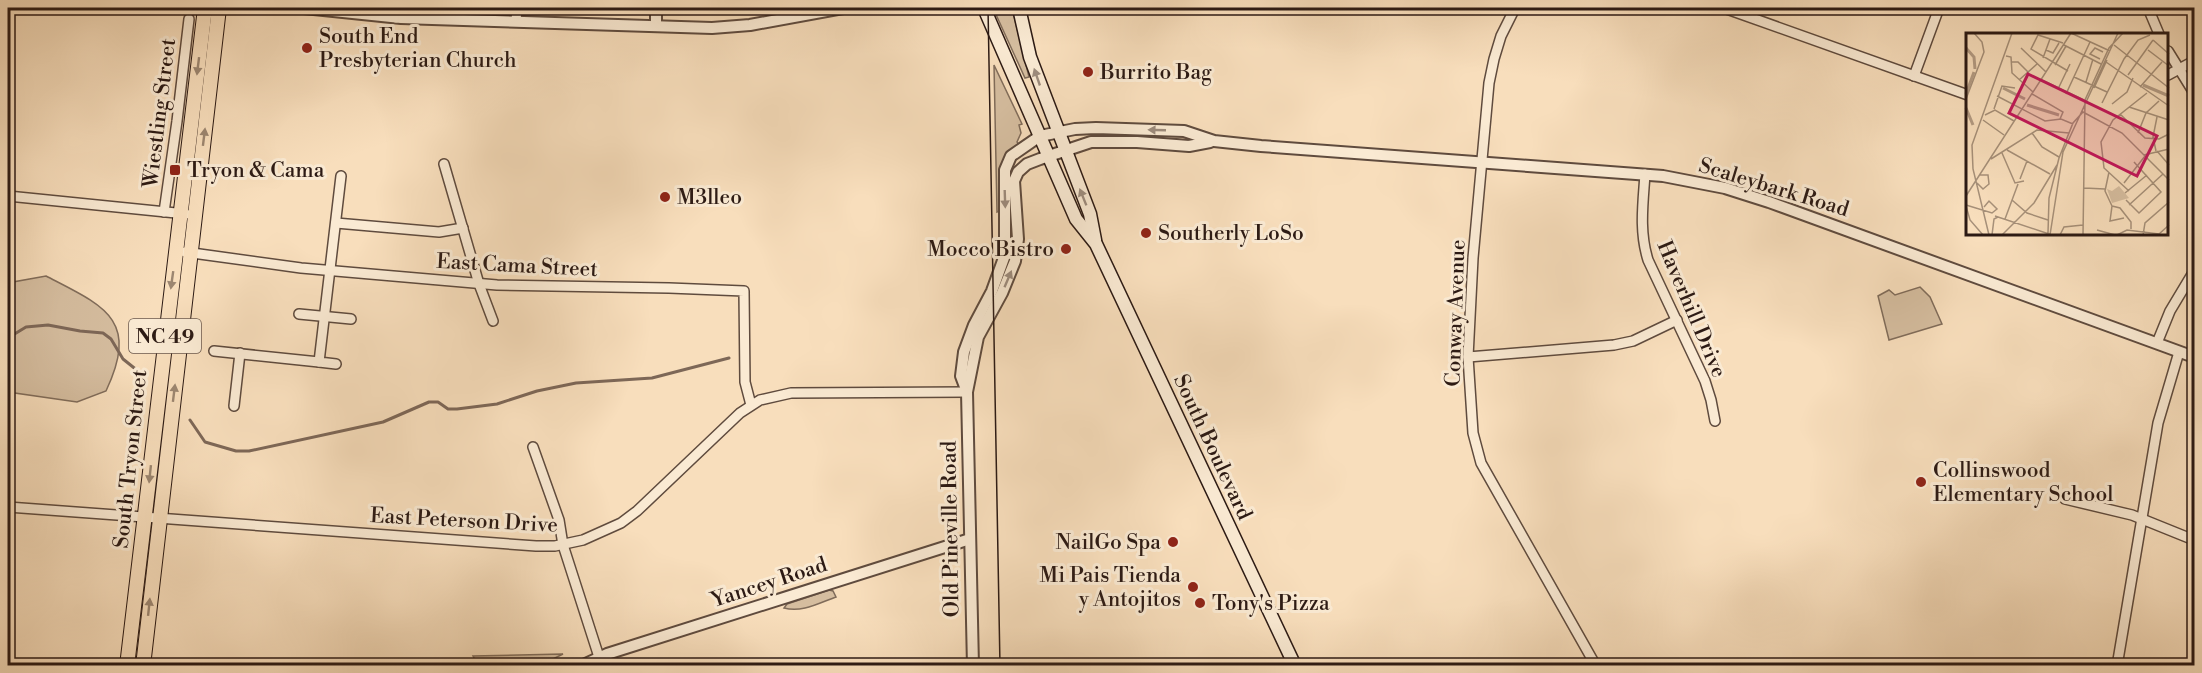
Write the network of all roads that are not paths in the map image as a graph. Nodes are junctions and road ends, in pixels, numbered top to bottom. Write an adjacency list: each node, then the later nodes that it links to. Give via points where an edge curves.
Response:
1 (205, 8): 36 (main road, South Tryon Street / NC 49, one-way to 36)
2 (219, 8): 36 (main road, South Tryon Street / NC 49, one-way to 2)
3 (304, 8): 13 (street)
4 (517, 8): 15 (street)
5 (656, 8): 16 (street)
6 (843, 8): 16 (street, via 750,25)
7 (984, 8): 26 (main road, South Boulevard)
8 (1019, 8): 25 (main road, South Boulevard, one-way to 8, via 1030,57)
9 (1515, 8): 30 (street, Conway Avenue, via 1494,59)
10 (1724, 8): 22 (street)
11 (1939, 8): 22 (street)
12 (2148, 8): 17 (street)
13 (396, 13): 15 (street)
14 (189, 19): 35 (street, Wiestling Street)
15 (516, 21): 16 (street)
16 (656, 25)
17 (2159, 33)
18 (2169, 53): 20 (street)
19 (2194, 61): 20 (street)
20 (2179, 69): 21 (street); 23 (street)
21 (2169, 74)
22 (1914, 76): 24 (street)
23 (2194, 93)
24 (1966, 94)
25 (1058, 132): 26 (street, Scaleybark Road); 27 (street, Scaleybark Road, one-way to 25, via 1184,131 1096,128); 28 (main road, South Boulevard)
26 (1040, 136): 29 (main road, South Boulevard); 58 (street, Old Pineville Road, one-way to 58, via 1011,156 1005,170 1005,255 964,352 961,376)
27 (1214, 141): 28 (street, Scaleybark Road, via 1189,146 1091,142); 30 (street, Scaleybark Road)
28 (1065, 150): 29 (street, Scaleybark Road); 39 (main road, South Boulevard, one-way to 28, via 1090,214)
29 (1048, 156): 39 (main road, South Boulevard, via 1076,219); 58 (street, Old Pineville Road, one-way to 29, via 978,338 1015,261 1018,238 1014,181 1018,172)
30 (1481, 163): 32 (street, Scaleybark Road); 54 (street, Conway Avenue)
31 (444, 164): 38 (street)
32 (1645, 174): 48 (street, Haverhill Drive, via 1641,229 1644,245); 50 (street, Scaleybark Road, via 1695,181 1769,202)
33 (341, 176): 37 (street)
34 (8, 196): 35 (street)
35 (164, 212): 36 (street)
36 (188, 214): 40 (main road, South Tryon Street / NC 49); 41 (main road, South Tryon Street / NC 49)
37 (336, 223): 38 (street, via 439,232); 42 (street)
38 (463, 228): 44 (street)
39 (1096, 244): 76 (main road, South Boulevard)
40 (176, 251): 41 (street, East Cama Street); 65 (main road, South Tryon Street / NC 49, one-way to 65)
41 (190, 253): 42 (street, East Cama Street); 66 (main road, South Tryon Street / NC 49, one-way to 41)
42 (330, 270): 44 (street, East Cama Street); 46 (street)
43 (2194, 271): 50 (street, via 2174,303)
44 (479, 284): 49 (street); 59 (street, East Cama Street, via 744,291 745,382)
45 (299, 314): 46 (street)
46 (324, 316): 47 (street); 56 (street)
47 (351, 319)
48 (1677, 320): 54 (street, via 1614,345); 61 (street, Haverhill Drive, via 1705,381)
49 (493, 321)
50 (2157, 343): 52 (street, Scaleybark Road)
51 (214, 351): 53 (street)
52 (2179, 351): 55 (street, Scaleybark Road); 67 (street, via 2158,423)
53 (240, 353): 56 (street); 60 (street)
54 (1468, 357): 77 (street, Conway Avenue, via 1473,433 1481,463)
55 (2194, 357)
56 (319, 362): 57 (street)
57 (336, 364)
58 (967, 392): 59 (street, East Peterson Drive, via 791,393); 68 (street, Old Pineville Road)
59 (751, 405): 70 (street, East Peterson Drive, via 621,523)
60 (234, 406)
61 (1714, 421)
62 (533, 447): 70 (street, via 559,520)
63 (2065, 499): 67 (street)
64 (8, 507): 65 (street, East Peterson Drive)
65 (145, 517): 66 (street, East Peterson Drive); 72 (main road, South Tryon Street / NC 49)
66 (160, 517): 70 (street, East Peterson Drive, via 515,545); 73 (main road, South Tryon Street / NC 49, one-way to 66)
67 (2142, 519): 69 (street); 78 (street)
68 (970, 538): 71 (street, Yancey Road); 75 (street, Old Pineville Road)
69 (2194, 540)
70 (563, 545): 71 (street)
71 (599, 657): 74 (street, Yancey Road)
72 (127, 666)
73 (143, 666)
74 (581, 666)
75 (973, 666)
76 (1295, 666)
77 (1596, 666)
78 (2117, 666)

